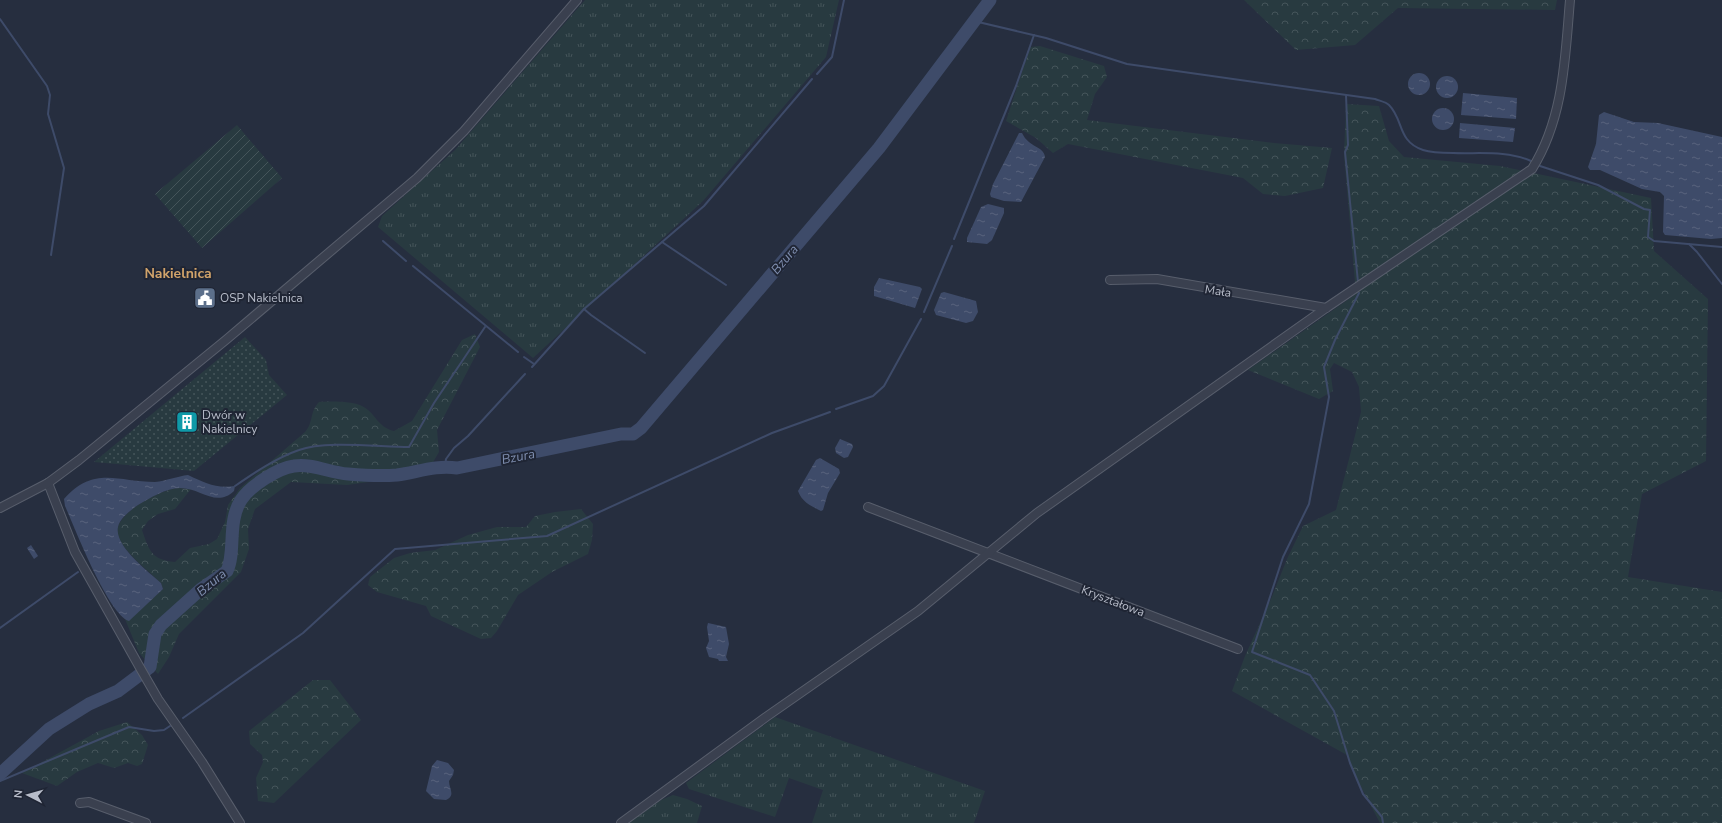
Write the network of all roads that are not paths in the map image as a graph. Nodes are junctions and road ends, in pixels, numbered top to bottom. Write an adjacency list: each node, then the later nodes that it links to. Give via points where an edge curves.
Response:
1 (577, 0): 5 (street, via 464,131 417,178 227,339)
2 (1570, 0): 4 (street, via 1562,90 1543,150 1532,169)
3 (1110, 280): 4 (street, Mała, via 1157,279)
4 (1326, 308): 8 (street, via 1044,508)
5 (48, 483): 7 (street); 12 (street, via 75,552 148,682)
6 (868, 507): 8 (street, Kryształowa)
7 (0, 508)
8 (987, 553): 9 (street, Kryształowa); 13 (street, via 918,611 766,717)
9 (1238, 648)
10 (80, 803): 11 (street, via 89,802)
11 (146, 823)
12 (240, 823)
13 (621, 823)

